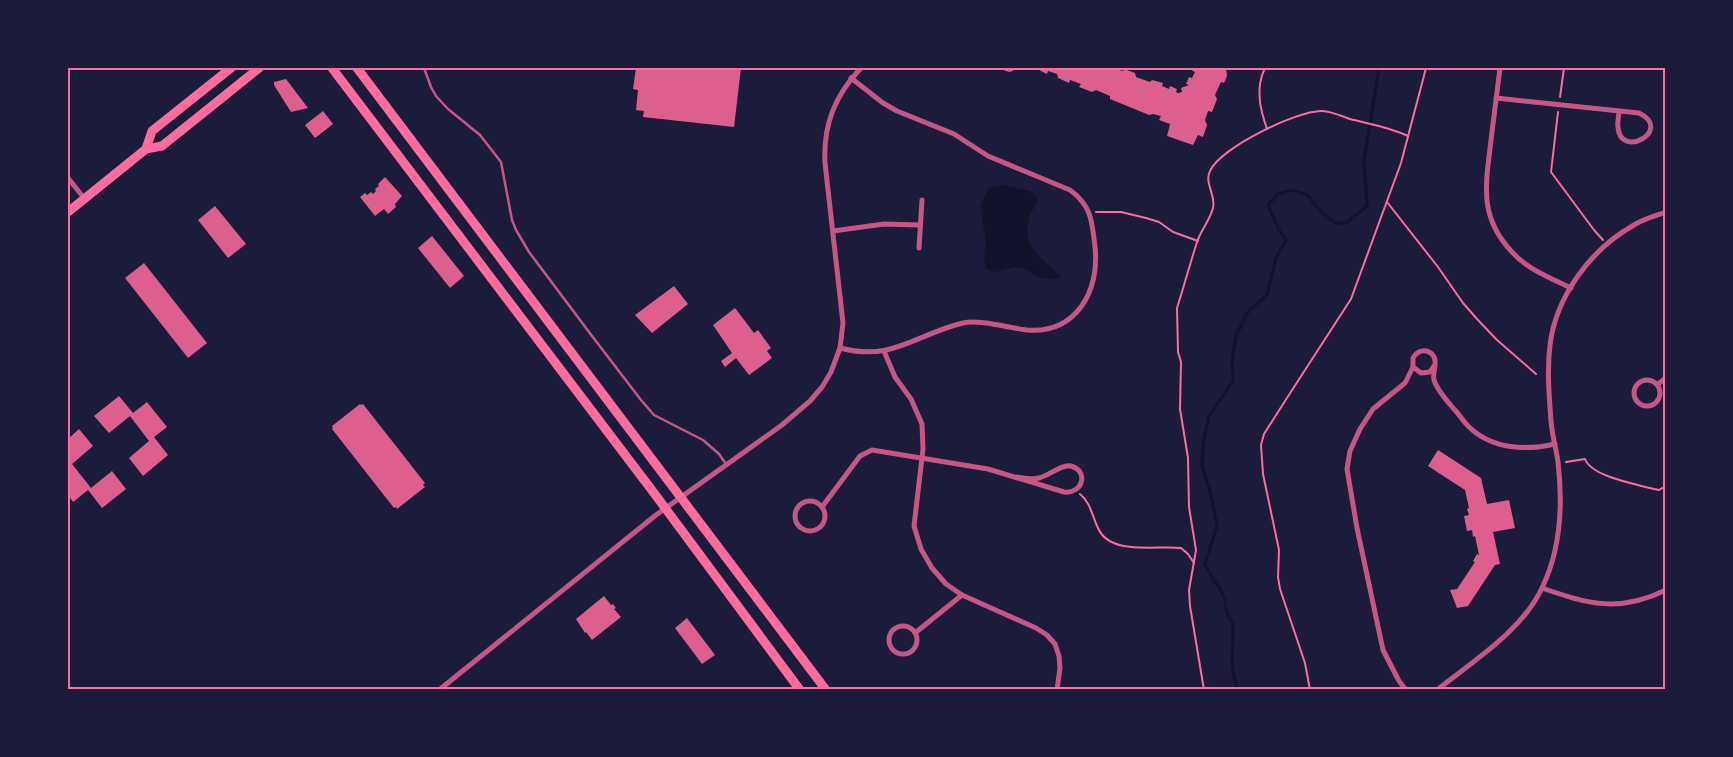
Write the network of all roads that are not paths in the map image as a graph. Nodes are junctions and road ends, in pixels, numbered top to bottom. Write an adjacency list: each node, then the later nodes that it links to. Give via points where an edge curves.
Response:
1 (231, 68): 11 (main road, via 152,132)
2 (259, 68): 11 (main road, via 162,146)
3 (332, 68): 33 (main road)
4 (357, 68): 31 (main road)
5 (424, 68): 29 (lane, via 436,96 480,135 501,162 512,220 521,240 598,343 654,415 703,440 719,454)
6 (861, 68): 8 (street)
7 (1500, 68): 9 (street)
8 (852, 78): 18 (street, via 836,102 826,129 824,163); 22 (street, via 897,111 954,134 988,156 1070,190 1084,203 1092,218 1096,253 1094,280 1081,308 1072,317 1038,330 966,322)
9 (1496, 98): 10 (street); 20 (street, via 1486,175 1489,214 1496,232 1512,253 1541,274)
10 (1619, 111): 10 (street, via 1646,116 1650,127 1648,135 1636,142 1625,140 1618,127)
11 (146, 149): 13 (main road)
12 (68, 178): 13 (street)
13 (84, 198): 15 (main road)
14 (922, 200): 17 (street)
15 (68, 212)
16 (1666, 212): 20 (street, via 1635,224 1607,244 1586,265)
17 (920, 225): 18 (street, via 874,224); 19 (street)
18 (833, 231): 21 (street, via 843,323)
19 (919, 248)
20 (1571, 288): 27 (street, via 1550,345 1548,384)
21 (840, 348): 22 (street, via 867,353); 29 (street, via 831,372 810,401)
22 (884, 351): 28 (street, via 922,424)
23 (1434, 366): 24 (street, via 1424,374); 24 (street, via 1433,356 1422,351 1413,358); 27 (street, via 1434,380 1444,397 1478,434 1492,443 1513,448)
24 (1413, 367): 42 (street, via 1405,383 1373,409 1360,429 1350,451 1347,469 1384,650)
25 (1666, 378): 26 (street)
26 (1658, 384): 26 (street, via 1661,393 1655,404 1644,406 1638,403 1634,392 1638,383 1650,380)
27 (1554, 444): 34 (street, via 1560,506 1558,540)
28 (922, 459): 30 (street, via 988,469); 32 (street, via 879,450 865,452); 36 (street, via 914,526 921,549 932,568 946,584)
29 (726, 466): 31 (street)
30 (1016, 477): 30 (street, via 1070,493 1082,481 1078,470 1072,466 1039,478)
31 (681, 497): 33 (street); 41 (main road)
32 (822, 507): 32 (street, via 812,501 802,503 795,514 799,526 807,530 818,528 824,518)
33 (665, 509): 39 (street); 40 (main road)
34 (1542, 588): 35 (street, via 1581,602 1598,604 1626,603); 43 (street, via 1511,631)
35 (1666, 590)
36 (962, 595): 37 (street); 38 (street, via 1047,635 1059,656)
37 (914, 633): 37 (street, via 904,626 893,630 888,640 892,650 899,654 909,653 916,645)
38 (1058, 688)
39 (439, 690)
40 (800, 690)
41 (826, 690)
42 (1406, 690)
43 (1437, 690)

